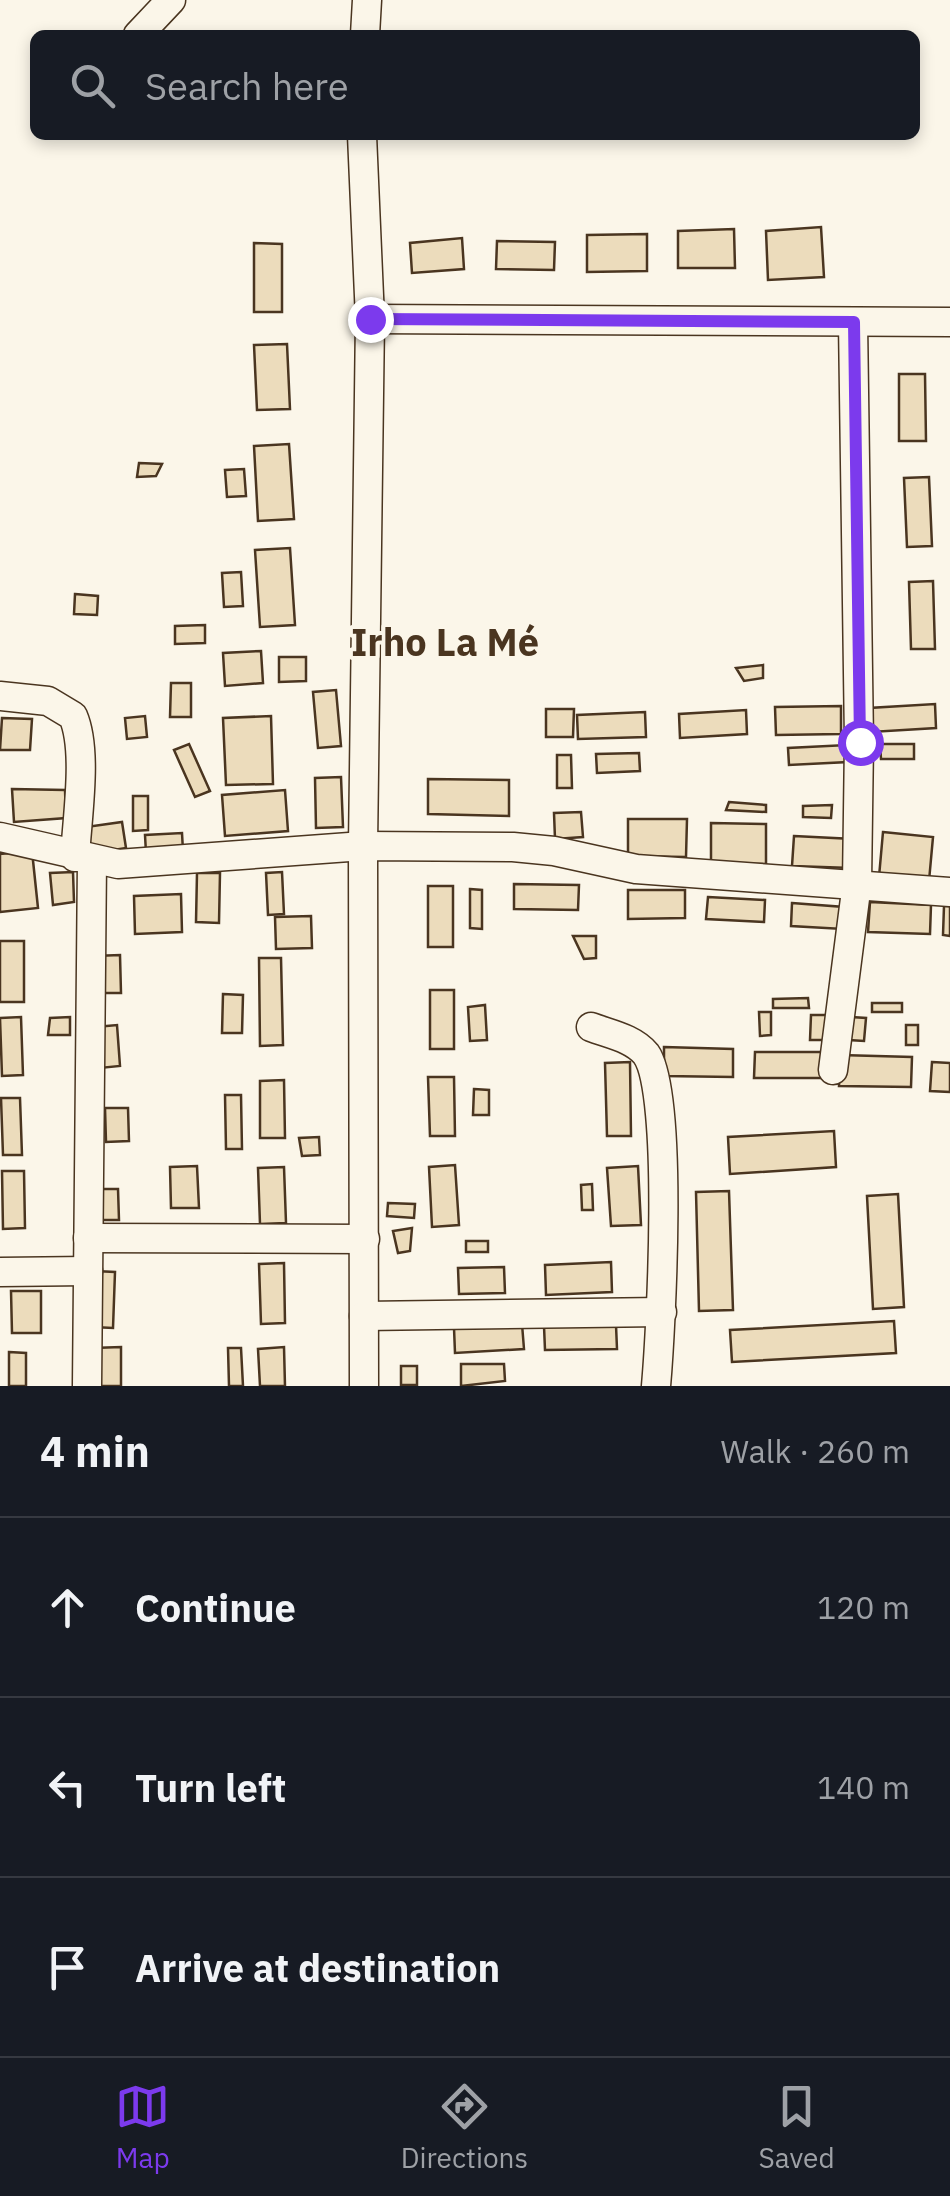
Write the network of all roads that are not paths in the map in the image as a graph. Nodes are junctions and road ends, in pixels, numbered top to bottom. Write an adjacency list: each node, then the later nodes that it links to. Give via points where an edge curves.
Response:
1 (171, 0): 3 (street)
2 (367, 0): 4 (street)
3 (143, 30)
4 (365, 30)
5 (362, 140): 6 (street)
6 (370, 319): 7 (street); 11 (street)
7 (854, 322): 8 (street); 13 (street)
8 (950, 322)
9 (0, 696): 12 (street, via 48,701 72,716)
10 (0, 837): 12 (street)
11 (363, 846): 12 (street, via 132,863); 13 (street, via 512,847 636,869); 18 (street)
12 (84, 858): 17 (street)
13 (857, 883): 14 (street); 16 (street)
14 (950, 892)
15 (591, 1027): 21 (street, via 635,1044 656,1081)
16 (834, 1070)
17 (88, 1238): 18 (street); 20 (street)
18 (364, 1239): 22 (street)
19 (0, 1272): 20 (street)
20 (88, 1272): 23 (street)
21 (662, 1312): 22 (street); 25 (street)
22 (364, 1316): 24 (street)
23 (87, 1386)
24 (364, 1386)
25 (656, 1386)

